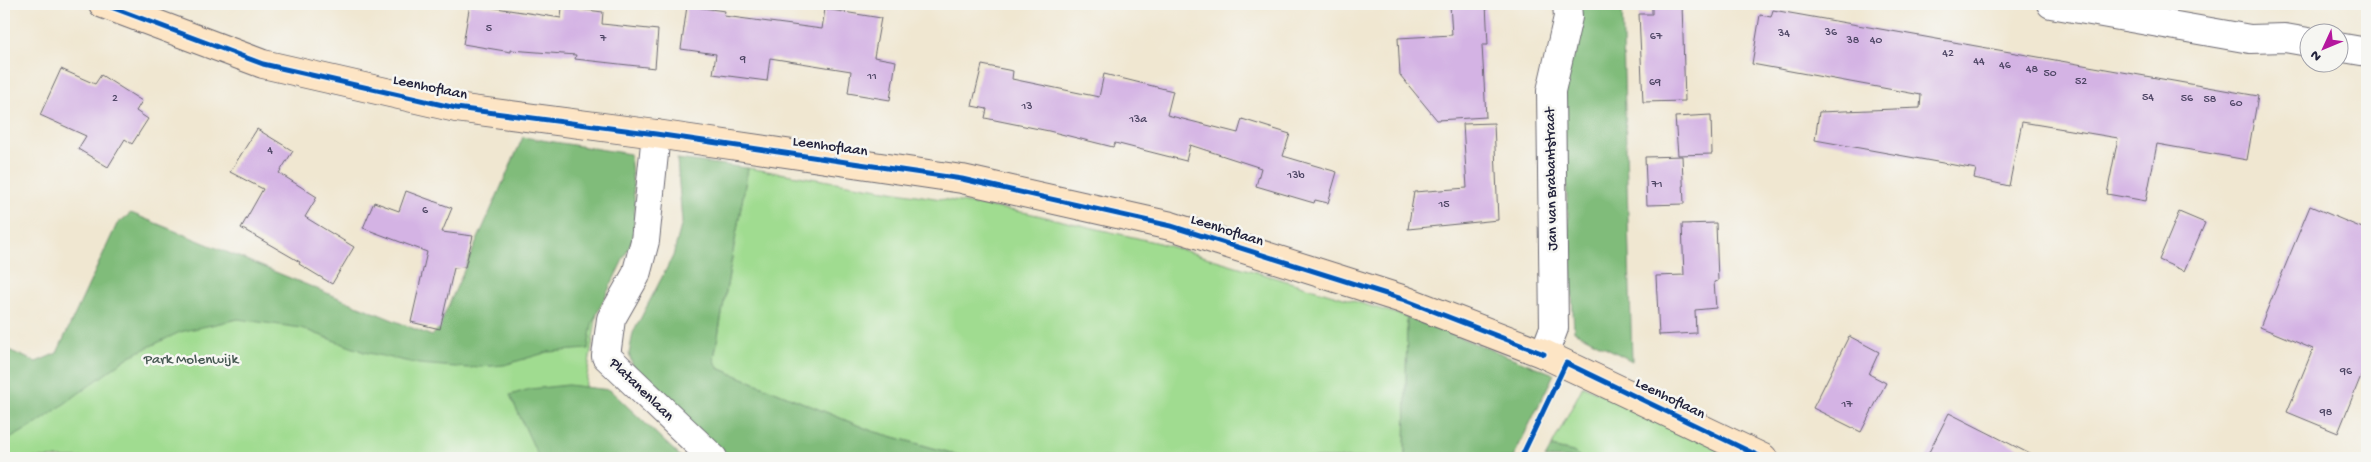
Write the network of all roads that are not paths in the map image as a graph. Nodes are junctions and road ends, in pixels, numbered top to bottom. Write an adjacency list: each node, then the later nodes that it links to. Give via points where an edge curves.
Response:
1 (103, 4): 7 (street, Leenhoflaan, via 263,64 456,108)
2 (1567, 4): 8 (street, Jan van Brabantstraat, via 1568,17 1551,92 1554,328)
3 (2051, 4): 4 (street, via 2250,39)
4 (2298, 40)
5 (2348, 49): 6 (street)
6 (2367, 52)
7 (656, 134): 8 (street, Leenhoflaan, via 962,180 1172,226 1402,299); 9 (street, Platanenlaan, via 645,241 636,275 611,319 606,356)
8 (1544, 354): 10 (street, Leenhoflaan)
9 (713, 458)
10 (1763, 458)

